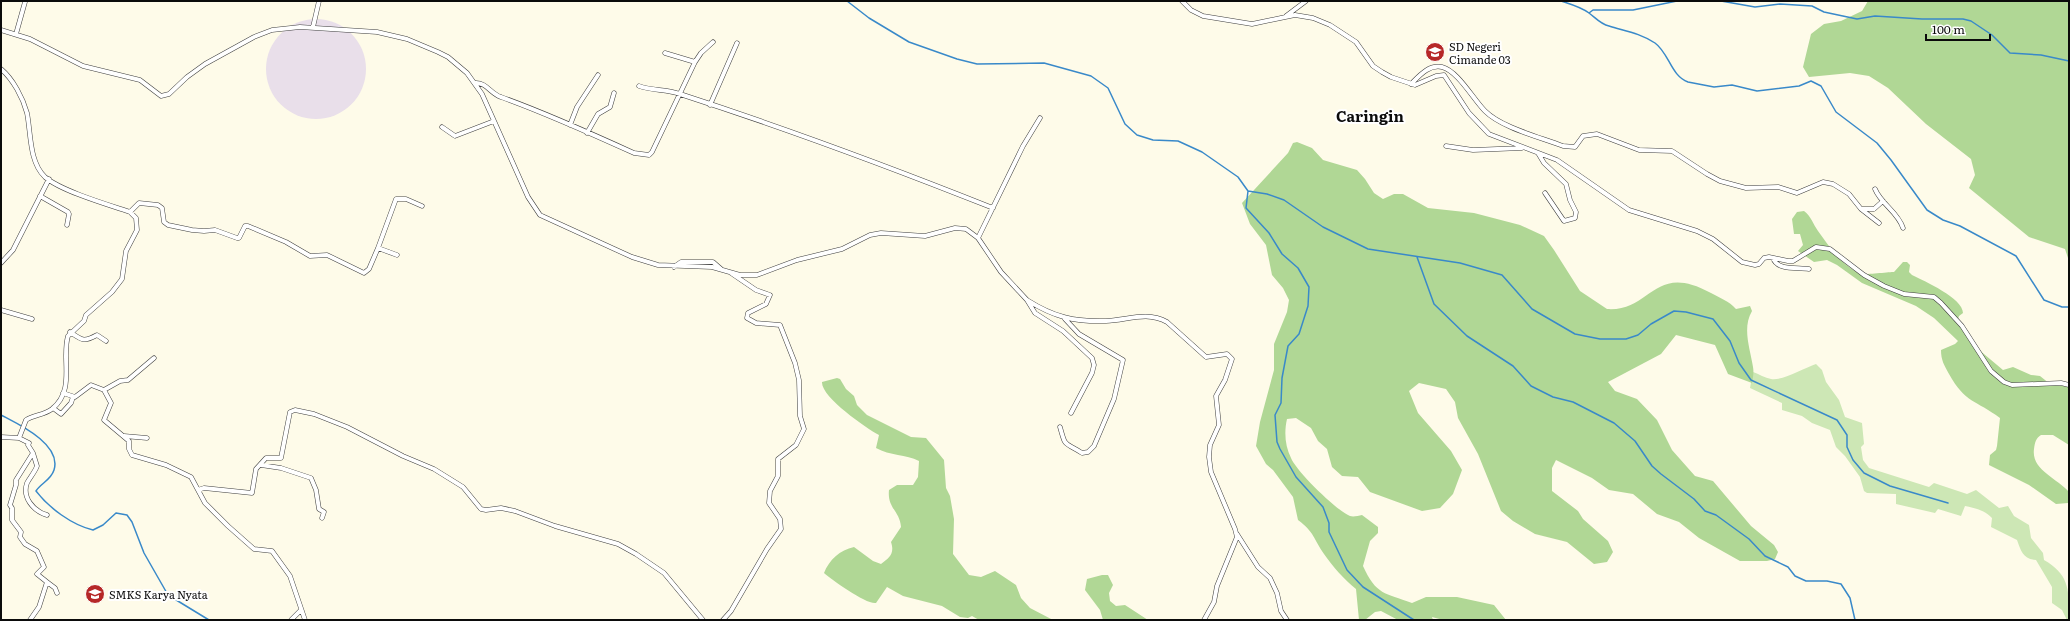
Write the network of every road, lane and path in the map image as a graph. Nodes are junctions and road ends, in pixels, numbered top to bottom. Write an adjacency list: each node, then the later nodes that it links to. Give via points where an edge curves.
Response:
1 (319, 1): 6 (street)
2 (1182, 1): 5 (street, via 1191,10 1203,16 1252,24)
3 (1306, 1): 5 (street)
4 (25, 2): 8 (street)
5 (1285, 16): 16 (street, via 1306,16 1330,25 1356,42 1373,66 1391,77)
6 (313, 28): 8 (street, via 278,29 254,37 205,64 169,94 163,96 140,80 83,66 36,41); 15 (street, via 377,32 406,39 448,57)
7 (1, 30): 8 (street)
8 (16, 34)
9 (713, 42): 12 (street)
10 (737, 43): 20 (street)
11 (665, 53): 12 (street)
12 (695, 62): 19 (street)
13 (1, 69): 29 (street, via 10,78 22,100 37,164)
14 (598, 75): 23 (street, via 577,107)
15 (475, 83): 22 (street); 23 (street)
16 (1411, 84): 27 (street, via 1444,75 1480,126 1489,134); 36 (street, via 1425,71 1441,67 1448,70 1492,118 1563,146 1575,147 1583,136 1597,134 1639,150 1672,151 1720,181 1746,188 1778,187 1796,193 1829,182 1850,194)
17 (639, 86): 19 (street, via 653,91 661,89)
18 (614, 93): 25 (street, via 610,107 598,114)
19 (679, 94): 20 (street); 25 (street, via 649,155 634,153)
20 (710, 104): 35 (street, via 871,161)
21 (1040, 118): 35 (street, via 1023,146)
22 (494, 121): 24 (street, via 455,136); 47 (street, via 528,197 540,215 632,257 658,265)
23 (570, 126): 25 (street)
24 (442, 127)
25 (587, 133)
26 (1446, 146): 27 (street, via 1473,150)
27 (1522, 148): 28 (street)
28 (1538, 153): 31 (street, via 1544,163 1566,184 1576,212 1575,218 1564,221); 44 (street, via 1557,160 1629,210 1697,231 1713,239 1742,262 1755,265 1760,264 1764,258)
29 (49, 179): 32 (street); 37 (street)
30 (1875, 189): 33 (street)
31 (1545, 193)
32 (40, 196): 39 (street, via 68,212); 45 (street, via 13,250)
33 (1883, 201): 36 (street, via 1874,209); 40 (street)
34 (422, 206): 42 (street, via 406,199 396,199)
35 (993, 208): 41 (street)
36 (1861, 210): 38 (street)
37 (130, 212): 42 (street, via 139,203 158,205 162,208 164,222 168,225 192,230 215,230 237,238 245,226 248,226 286,242 310,256 327,255 364,273 369,269); 52 (street, via 136,218 137,230 126,251 123,276 112,292)
38 (1879, 223)
39 (67, 224)
40 (1904, 228)
41 (978, 238): 47 (street, via 966,229 958,228 925,236 881,233 870,235 842,249 797,260 757,275 740,275); 48 (street, via 1006,279)
42 (378, 248): 43 (street)
43 (397, 255)
44 (1773, 258): 46 (street, via 1780,265); 55 (street, via 1788,262 1816,247 1830,249 1864,275 1884,286 1904,294 1934,297 1962,326 1991,371 2004,382 2012,385)
45 (1, 263)
46 (1809, 269)
47 (729, 271): 79 (street, via 756,290 770,295 766,304 748,313 747,318 756,323 780,325 799,380 800,416 804,429 796,445 778,459 778,476 770,491 769,503 780,519 781,529)
48 (1027, 300): 51 (street); 60 (street, via 1035,313 1062,331 1094,361 1089,382)
49 (1, 310): 50 (street)
50 (32, 319)
51 (1065, 319): 61 (street, via 1079,334 1123,360 1114,399 1094,446 1088,452 1082,453 1066,445); 71 (street, via 1107,321 1138,316 1156,317 1167,322 1206,357 1222,354 1231,356 1232,362 1216,396 1219,425 1210,445 1209,457 1211,472)
52 (70, 332): 53 (street, via 80,340 89,340 97,335); 57 (street, via 67,338)
53 (106, 341)
54 (154, 358): 56 (street, via 128,380)
55 (2069, 385)
56 (104, 390): 58 (street, via 91,386); 62 (street, via 111,403 104,420)
57 (63, 393): 58 (street); 59 (street)
58 (73, 397): 59 (street, via 61,414)
59 (53, 408): 64 (street, via 28,418 24,422)
60 (1071, 413)
61 (1060, 427)
62 (123, 436): 65 (street); 68 (street, via 129,441 132,455 166,465 191,477)
63 (1, 437): 64 (street)
64 (20, 437): 66 (street, via 29,443 28,446)
65 (147, 438)
66 (33, 453): 69 (street, via 37,466 28,482 26,497 37,511); 72 (street, via 16,480 10,505 12,520 21,532 21,540 37,551 44,565 44,569 39,570 37,574)
67 (261, 465): 68 (street, via 256,469 250,494 204,488); 70 (street, via 281,468 311,478 319,508 324,512); 78 (street, via 266,458 281,458 290,412 294,410 314,414 374,439 391,450 448,477 463,487 481,509 502,508 515,511 555,526 618,544 664,573)
68 (198, 490): 74 (street, via 206,505 250,546 274,553 291,579)
69 (46, 515)
70 (322, 518)
71 (1237, 534): 80 (street, via 1217,586 1214,602); 81 (street, via 1258,567 1270,578 1281,611)
72 (48, 582): 73 (street); 75 (street, via 39,607)
73 (57, 594)
74 (301, 610): 76 (street); 77 (street)
75 (30, 620)
76 (291, 620)
77 (305, 620)
78 (703, 620)
79 (723, 620)
80 (1204, 620)
81 (1287, 620)

